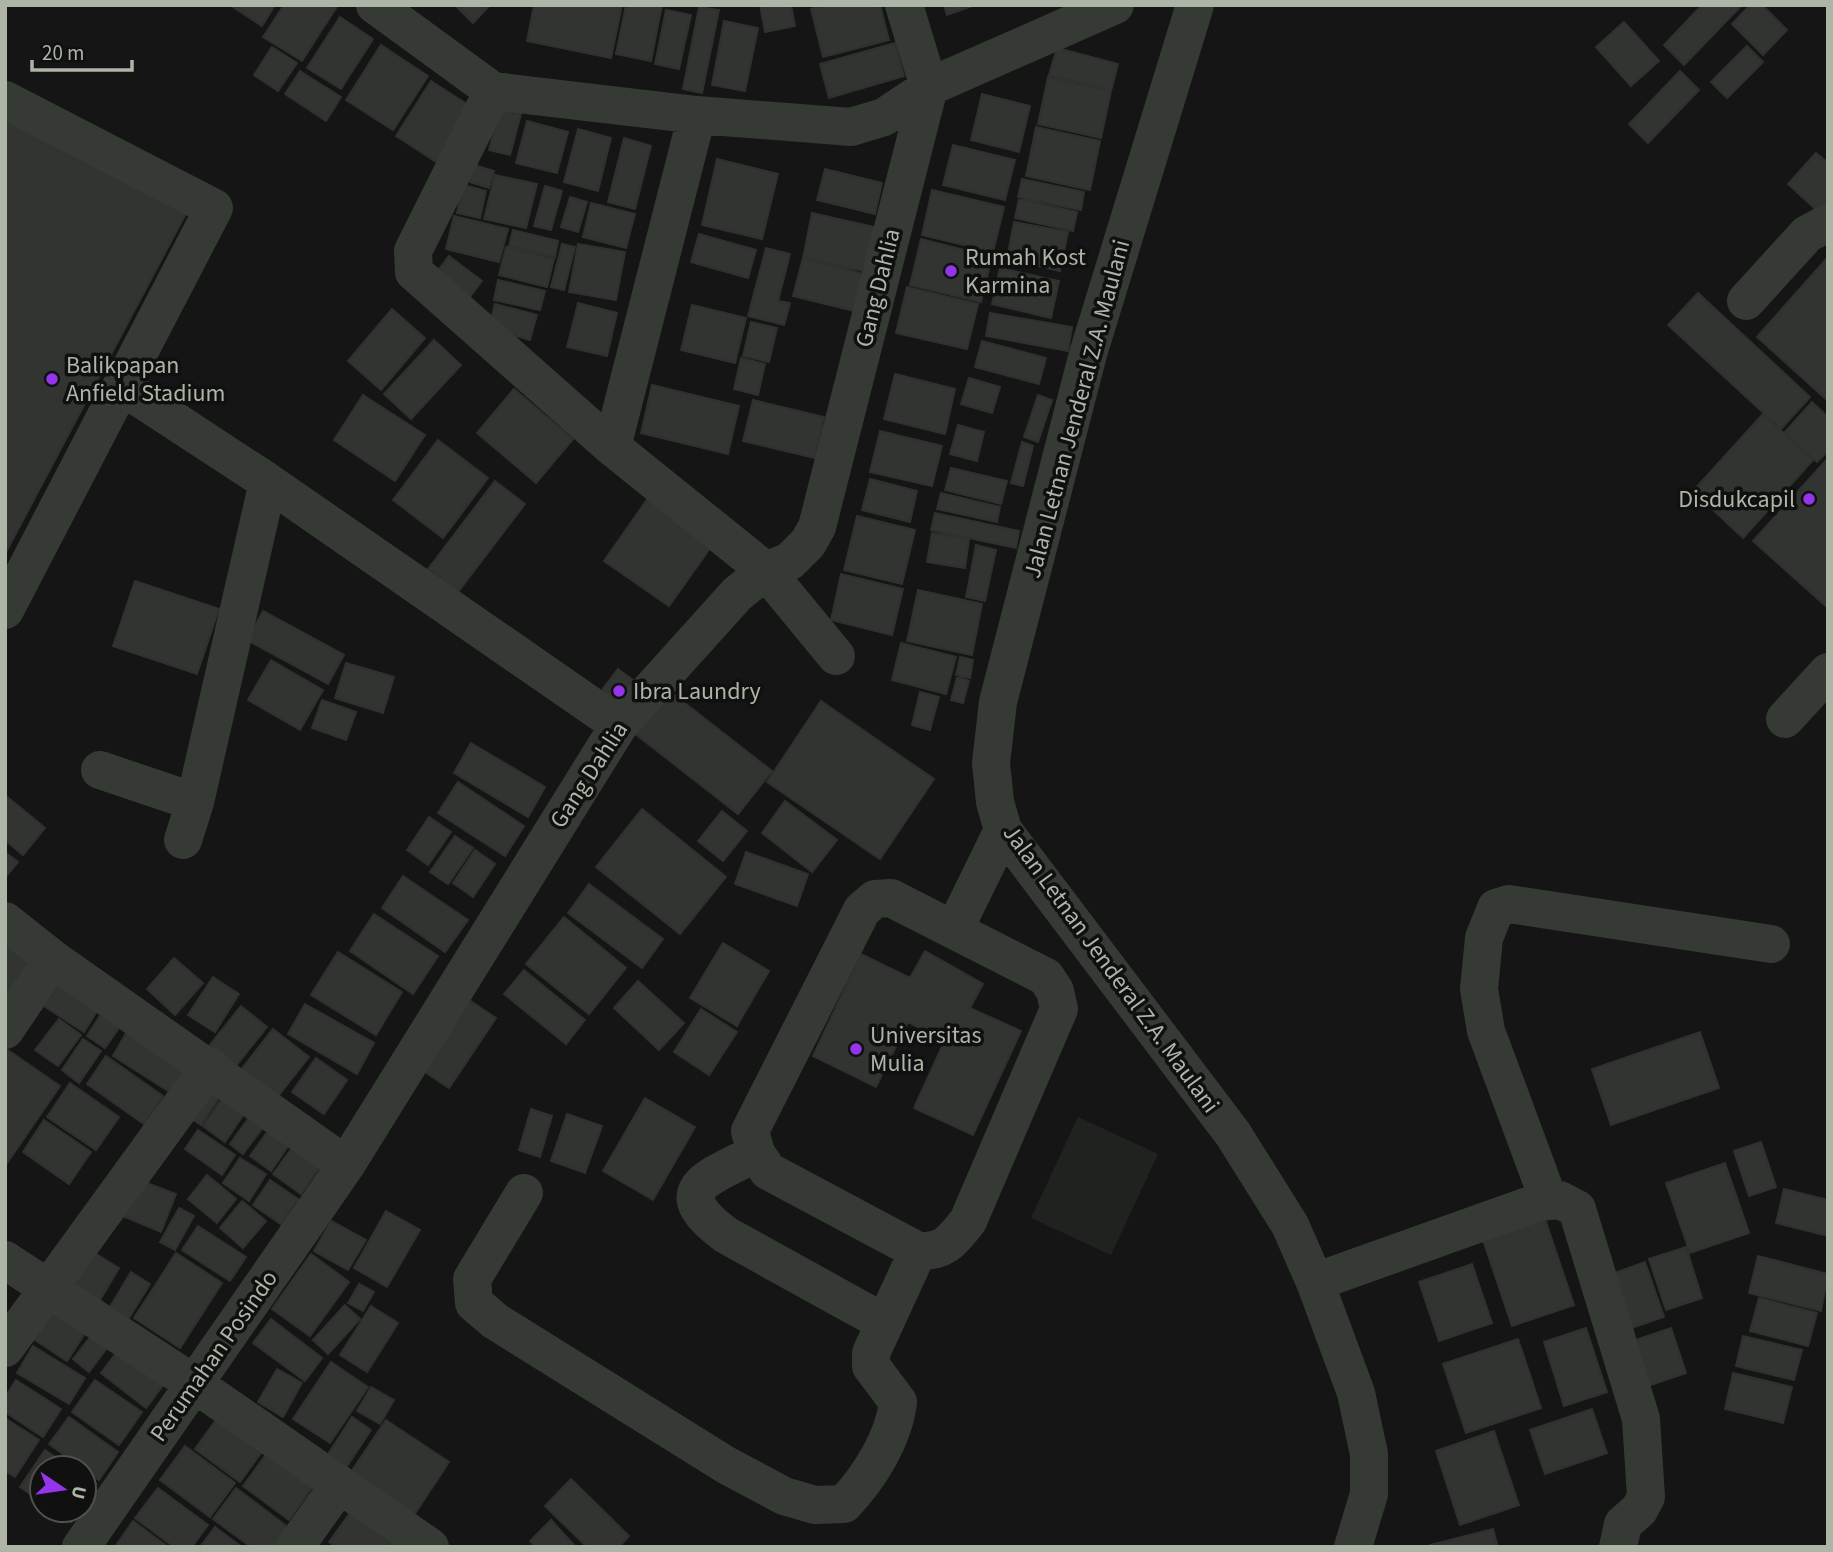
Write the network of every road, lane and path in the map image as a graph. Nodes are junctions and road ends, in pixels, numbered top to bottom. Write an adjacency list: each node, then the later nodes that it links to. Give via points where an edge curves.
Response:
1 (904, 5): 5 (street)
2 (1195, 5): 22 (street, Jalan Letnan Jenderal Z.A. Maulani, via 1088,354 998,702 991,763)
3 (1111, 6): 5 (street)
4 (399, 12): 6 (street)
5 (929, 87): 8 (street, via 884,117 851,127); 14 (street, Gang Dahlia, via 817,527 790,561)
6 (493, 92): 8 (street); 12 (street, via 413,251 414,272)
7 (5, 100): 11 (street, via 214,208)
8 (697, 115): 12 (street)
9 (1828, 223): 10 (street, via 1807,234)
10 (1746, 301)
11 (123, 387): 13 (street); 15 (street)
12 (611, 447): 14 (street)
13 (268, 481): 19 (street); 21 (street)
14 (766, 571): 16 (street); 19 (street, Gang Dahlia, via 710,622)
15 (5, 610)
16 (836, 656)
17 (1828, 672): 18 (street)
18 (1785, 719)
19 (619, 724): 31 (street, Gang Dahlia)
20 (100, 769): 21 (street)
21 (195, 802): 23 (street)
22 (1003, 830): 25 (street); 36 (street, Jalan Letnan Jenderal Z.A. Maulani, via 1233,1134 1290,1225)
23 (183, 840)
24 (5, 920): 27 (street)
25 (955, 928): 30 (street, via 891,898 875,899 862,910 750,1131); 34 (street, via 1046,977 1059,1009 968,1221 936,1252)
26 (1771, 944): 33 (street, via 1509,904 1496,908 1484,938 1479,989 1486,1031)
27 (53, 959): 28 (street); 29 (street)
28 (5, 1030)
29 (210, 1066): 31 (street); 37 (street)
30 (756, 1153): 34 (street, via 768,1171); 38 (street, via 705,1179 695,1203 703,1218)
31 (346, 1165): 40 (street, Perumahan Posindo)
32 (524, 1193): 38 (street, via 472,1279 474,1303 495,1321 726,1465 784,1496 815,1505 844,1504 872,1467 896,1420 898,1402 871,1366 871,1353)
33 (1549, 1201): 36 (street); 46 (street, via 1560,1200 1577,1209 1641,1419 1646,1497 1623,1524)
34 (918, 1251): 38 (street)
35 (5, 1260): 37 (street)
36 (1315, 1282): 45 (street, Jalan Letnan Jenderal Z.A. Maulani, via 1356,1393 1369,1454 1368,1493)
37 (47, 1289): 39 (street); 40 (street)
38 (885, 1323)
39 (5, 1348)
40 (196, 1385): 41 (street); 42 (street, Perumahan Posindo)
41 (339, 1485): 43 (street); 44 (street)
42 (81, 1547)
43 (295, 1547)
44 (430, 1547)
45 (1353, 1547)
46 (1618, 1547)

